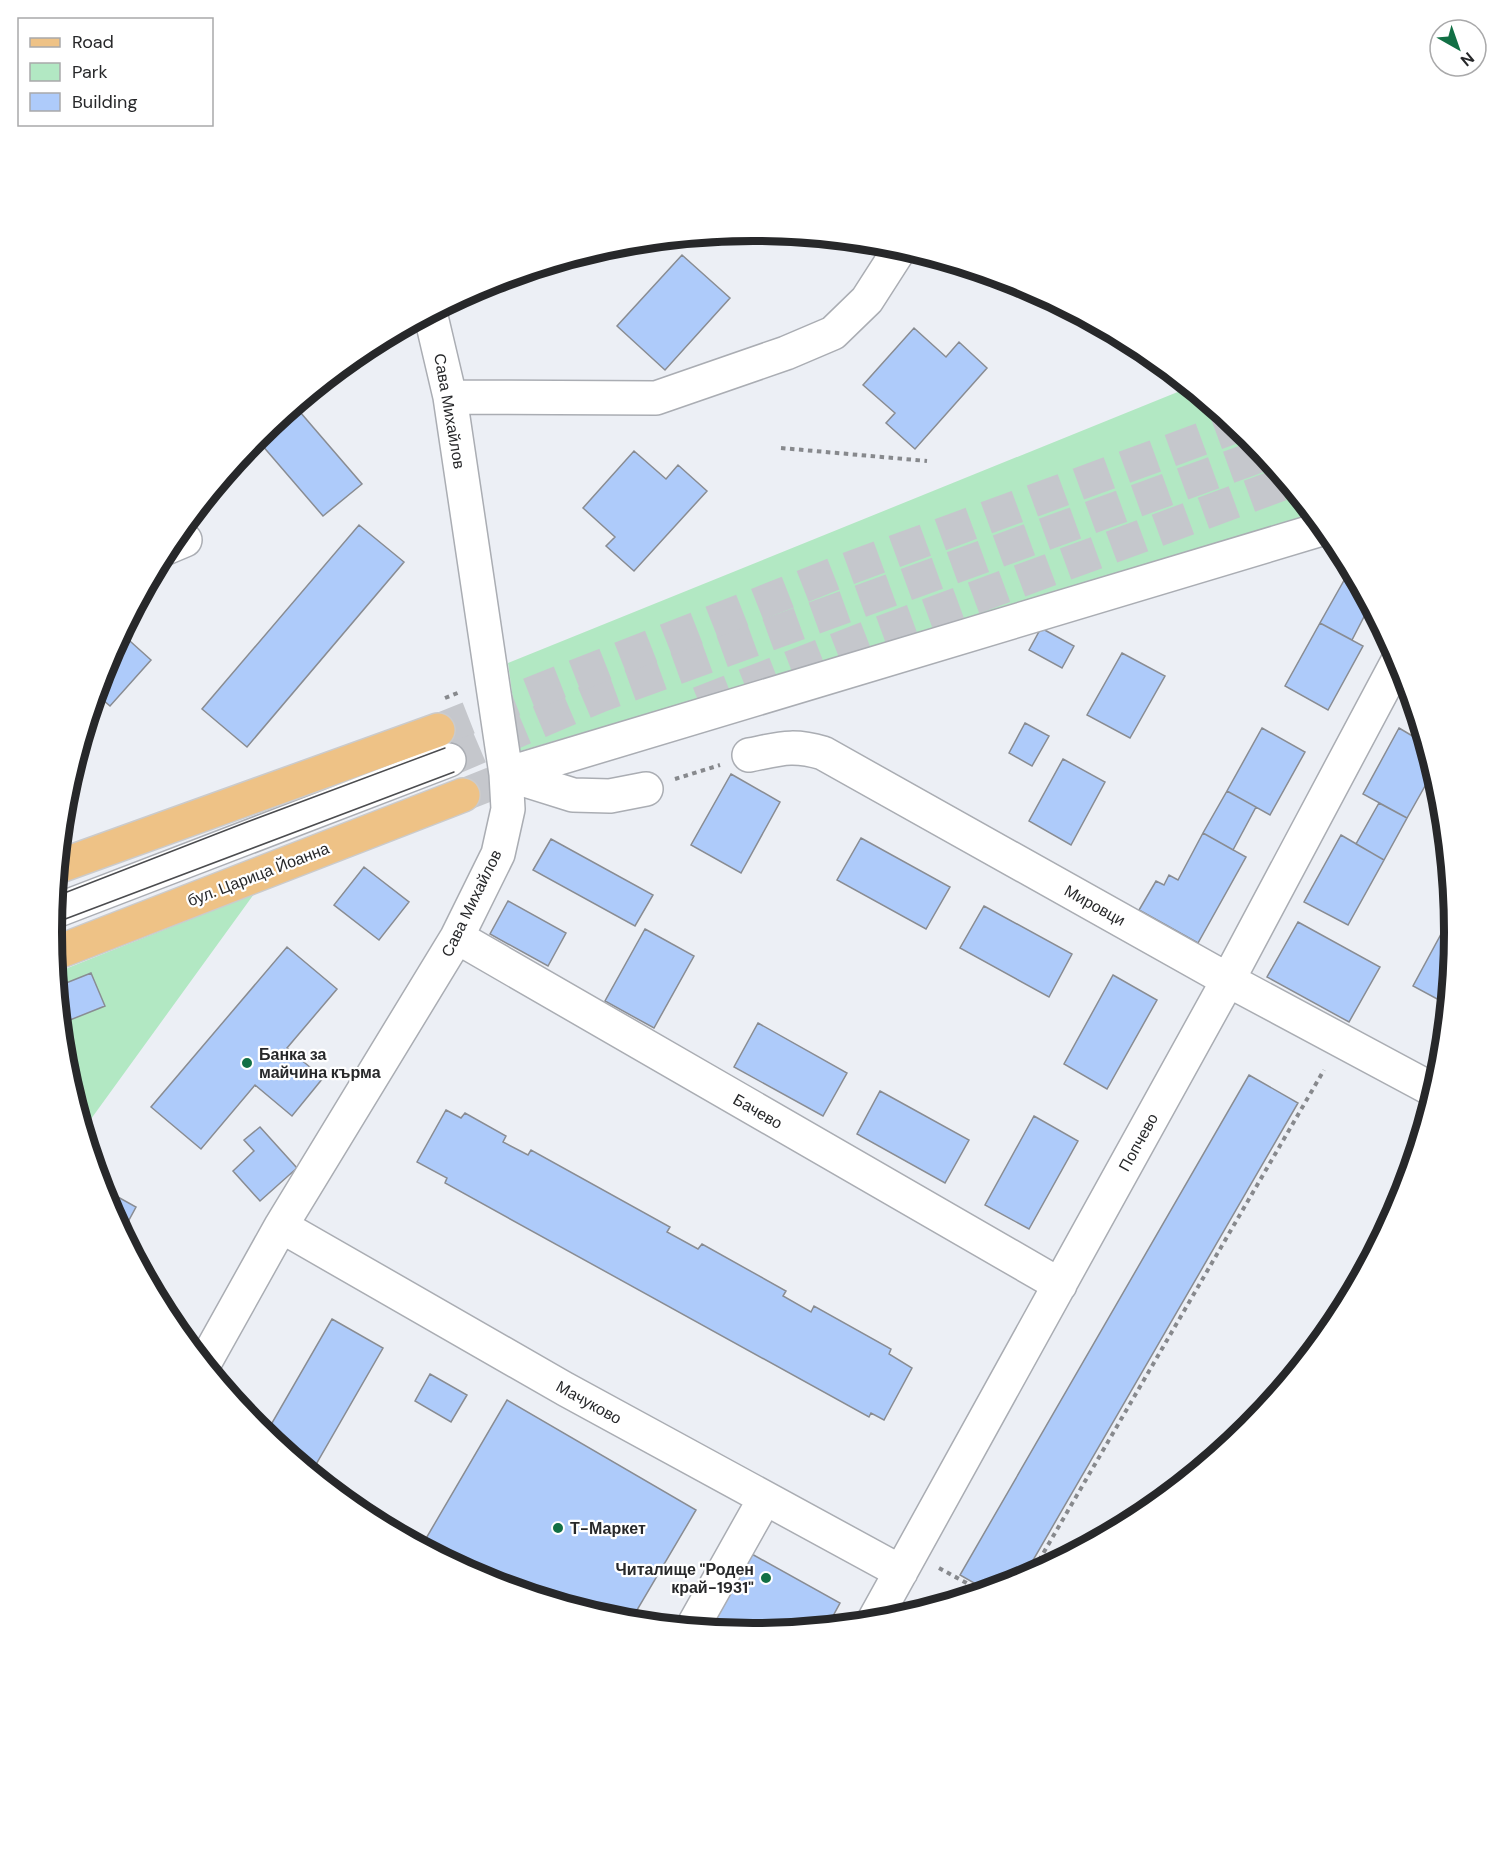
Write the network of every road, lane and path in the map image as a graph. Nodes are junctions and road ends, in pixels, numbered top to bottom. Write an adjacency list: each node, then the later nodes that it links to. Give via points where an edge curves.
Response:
1 (895, 256): 3 (street, via 867,300 833,333 656,398)
2 (432, 320): 3 (street, Сава Михайлов)
3 (450, 397): 11 (street, Сава Михайлов)
4 (781, 448): 5 (path)
5 (927, 462)
6 (1316, 531): 11 (street)
7 (1393, 669): 18 (street, Попчево)
8 (438, 730): 14 (main road)
9 (750, 756): 12 (path); 18 (street, Мировци, via 788,747 823,753)
10 (449, 760): 15 (street)
11 (506, 774): 12 (street, via 573,795 610,796); 16 (street, Сава Михайлов, via 508,810 498,854)
12 (646, 789)
13 (463, 795): 17 (main road, бул. Царица Йоанна)
14 (65, 864)
15 (63, 908)
16 (456, 937): 21 (street, Сава Михайлов); 22 (street, Бачево)
17 (62, 950)
18 (1228, 980): 19 (street, Мировци); 22 (street, Попчево)
19 (1341, 1041): 20 (street, Мировци); 26 (path)
20 (1427, 1087)
21 (281, 1226): 23 (street, Сава Михайлов); 24 (street, Мачуково)
22 (1060, 1285): 25 (street, Попчево)
23 (208, 1357)
24 (765, 1498): 25 (street, Мачуково); 29 (street)
25 (906, 1562): 27 (path); 28 (street, Попчево)
26 (1038, 1562)
27 (972, 1588)
28 (879, 1612)
29 (696, 1621)

